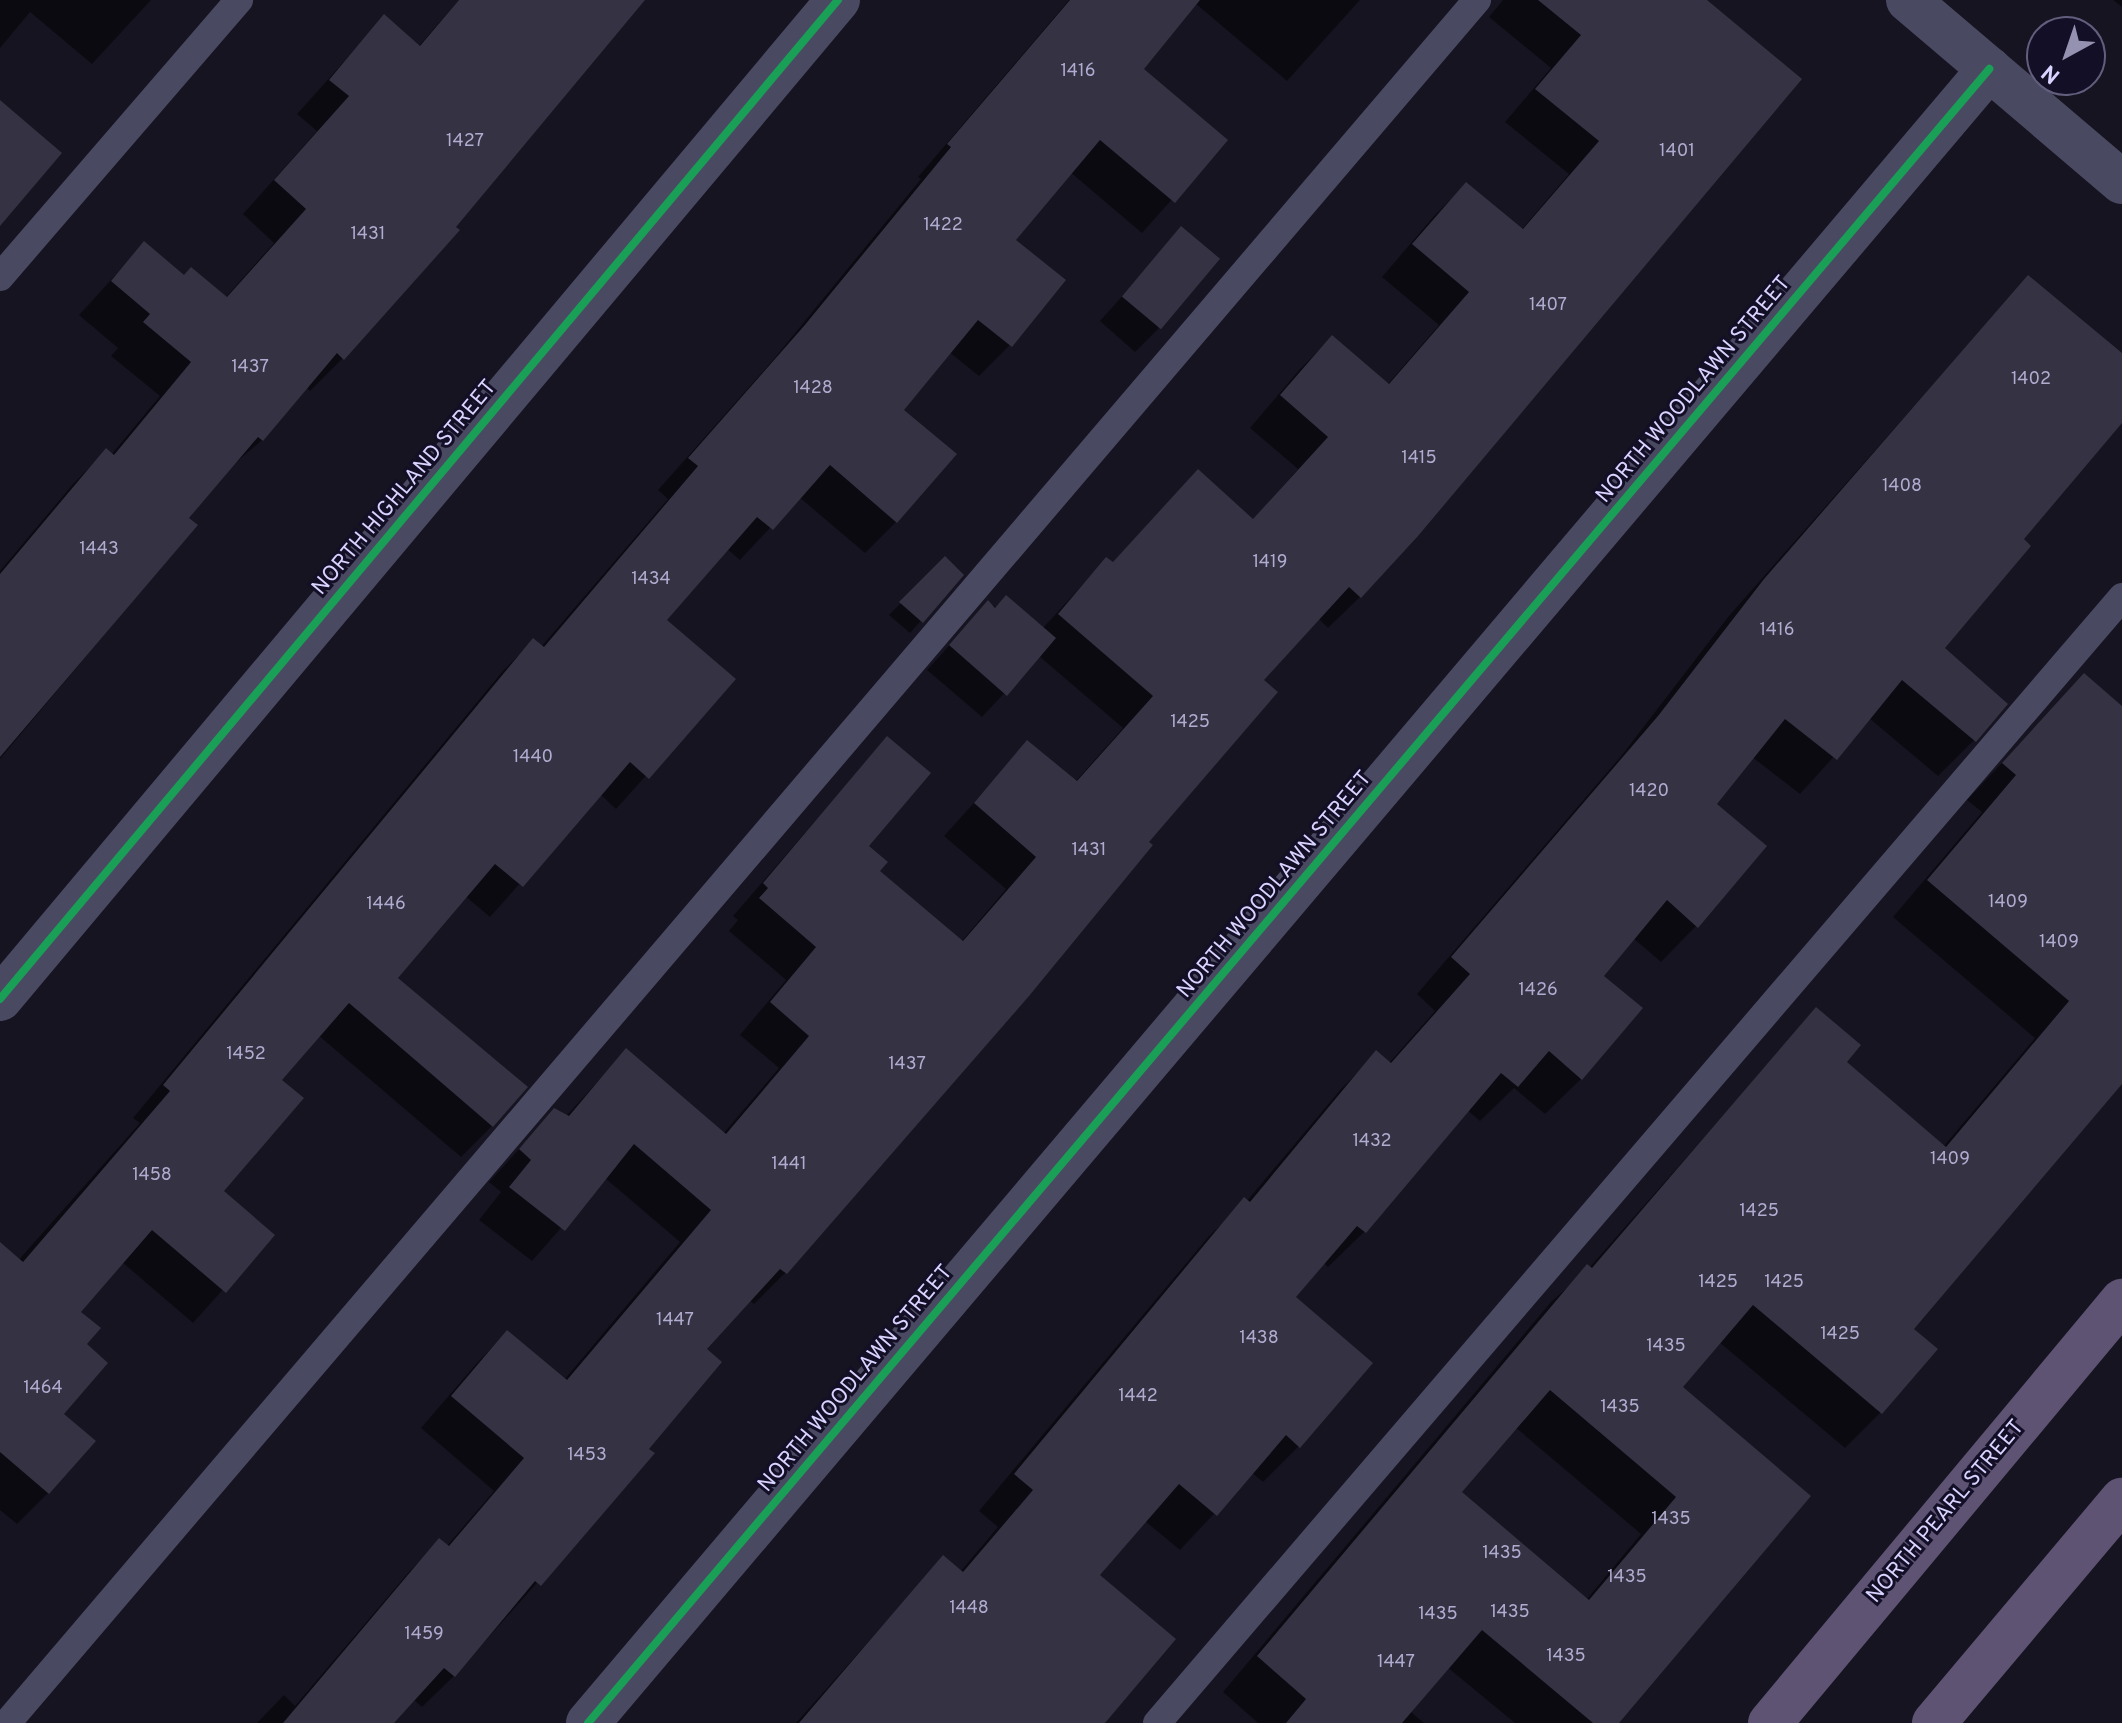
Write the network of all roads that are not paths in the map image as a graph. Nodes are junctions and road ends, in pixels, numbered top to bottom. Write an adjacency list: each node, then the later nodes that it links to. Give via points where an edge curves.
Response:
1 (239, 0): 7 (lane)
2 (838, 0): 9 (street, NORTH HIGHLAND STREET)
3 (1477, 0): 12 (lane)
4 (1908, 0): 5 (street)
5 (1989, 69): 6 (street); 13 (street, NORTH WOODLAWN STREET)
6 (2122, 182)
7 (0, 277)
8 (2122, 597): 14 (lane)
9 (0, 999)
10 (2122, 1301): 15 (main road, NORTH PEARL STREET)
11 (2122, 1500): 16 (main road)
12 (7, 1723)
13 (588, 1723)
14 (1157, 1723)
15 (1770, 1723)
16 (1934, 1723)

